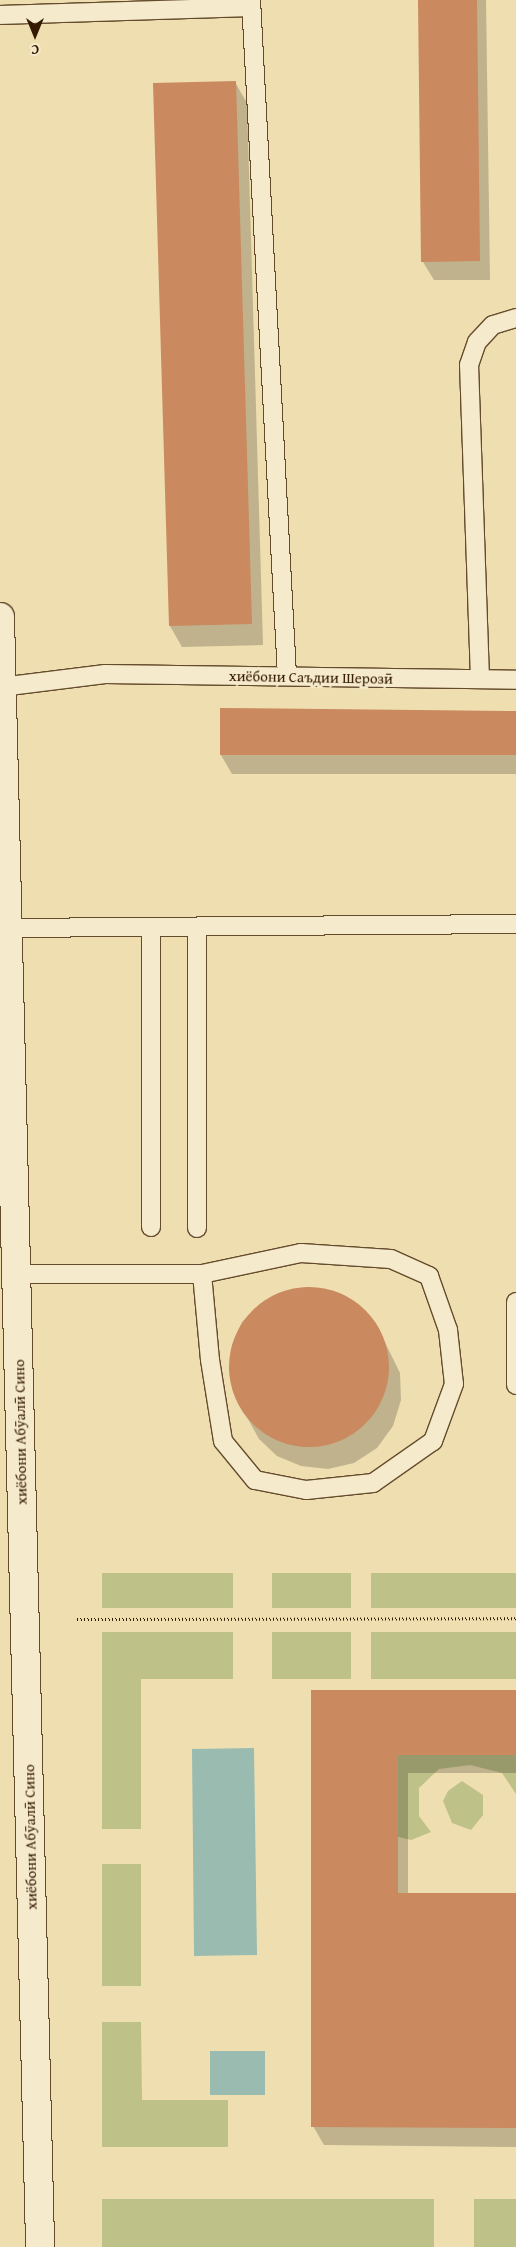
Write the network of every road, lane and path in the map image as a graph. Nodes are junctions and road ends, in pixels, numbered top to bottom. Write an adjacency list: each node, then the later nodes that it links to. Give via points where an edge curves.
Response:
1 (250, 4): 2 (lane); 5 (lane)
2 (0, 15)
3 (516, 318): 6 (lane, via 493,325 477,342 469,364)
4 (0, 616): 8 (main road, хиёбони Абӯалӣ Сино)
5 (287, 676): 6 (lane, хиёбони Саъдии Шерозӣ); 8 (lane, хиёбони Саъдии Шерозӣ, via 105,674)
6 (480, 679): 7 (lane, хиёбони Саъдии Шерозӣ)
7 (516, 680)
8 (1, 687): 12 (main road, хиёбони Абӯалӣ Сино)
9 (516, 924): 11 (lane)
10 (151, 927): 11 (lane); 12 (lane); 13 (lane)
11 (197, 927): 14 (lane)
12 (7, 928): 15 (main road, хиёбони Абӯалӣ Сино)
13 (151, 1227)
14 (197, 1228)
15 (16, 1274): 16 (lane); 21 (main road, хиёбони Абӯалӣ Сино)
16 (202, 1274): 16 (lane, via 210,1360 223,1441 255,1480 306,1490 373,1483 434,1441 454,1384 448,1330 429,1276 391,1259 301,1253)
17 (516, 1302): 18 (lane)
18 (516, 1385)
19 (516, 1618): 20 (path)
20 (77, 1619)
21 (40, 2247)

